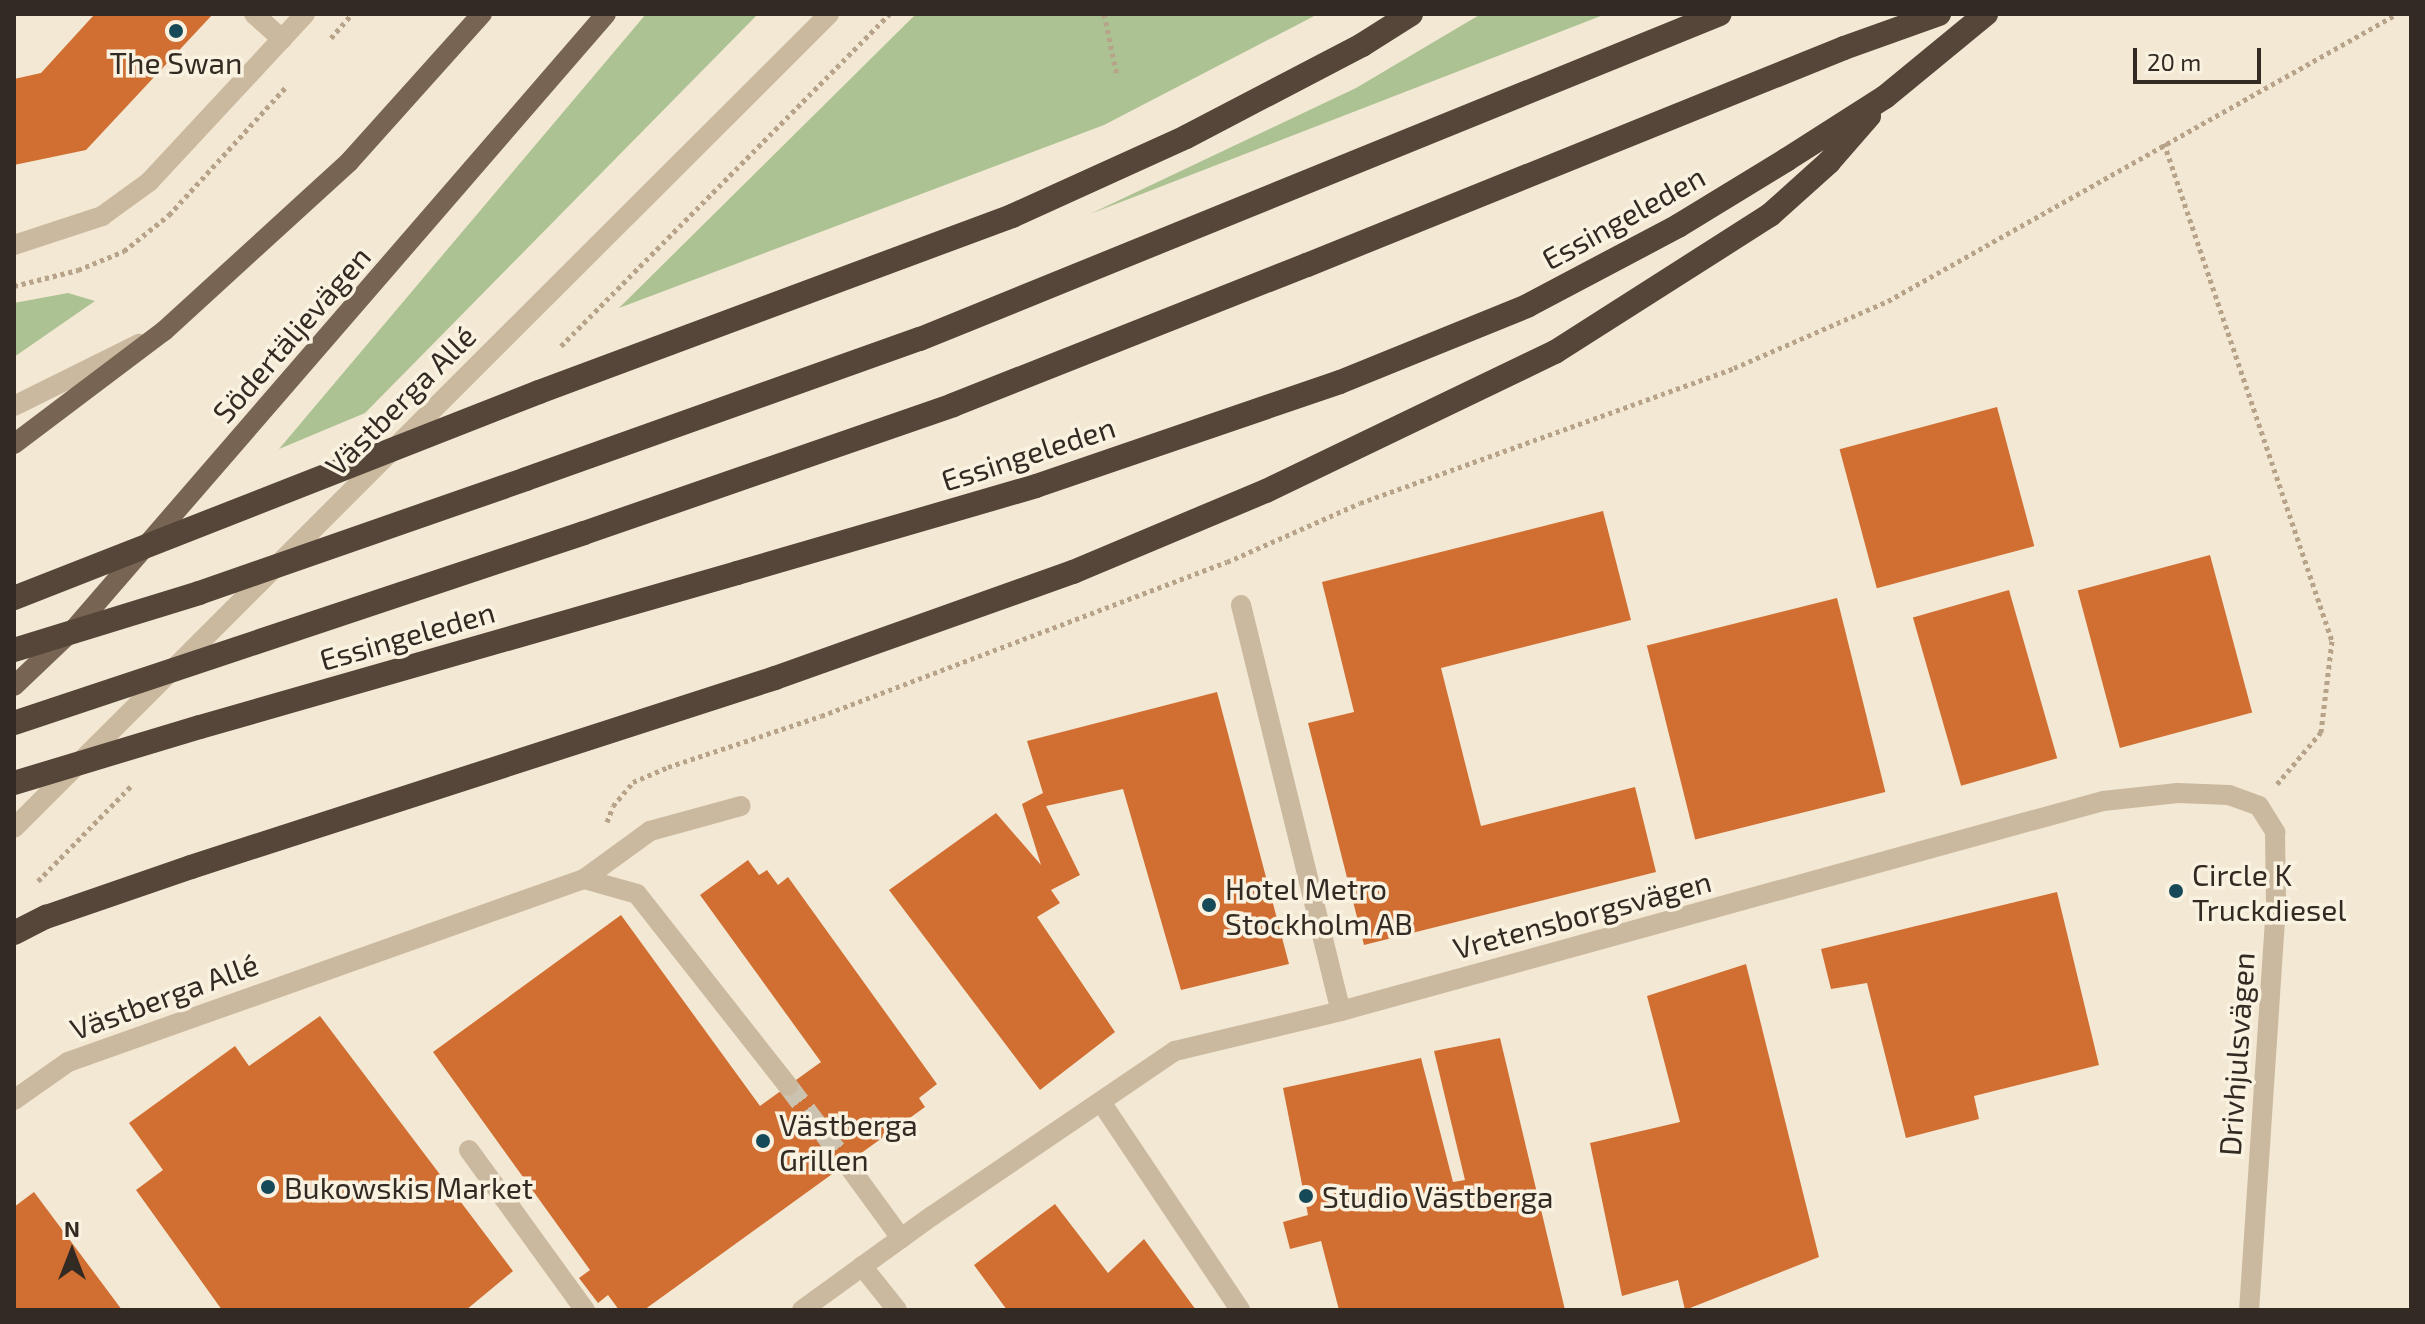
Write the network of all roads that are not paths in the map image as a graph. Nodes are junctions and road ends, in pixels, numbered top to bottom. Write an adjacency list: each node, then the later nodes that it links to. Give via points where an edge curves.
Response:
1 (254, 14): 10 (street)
2 (305, 14): 10 (street)
3 (482, 14): 13 (main road, via 349,162)
4 (606, 14): 19 (main road, Södertäljevägen, via 74,629)
5 (829, 14): 24 (street, Västberga Allé)
6 (1411, 14): 16 (highway, bridge, via 1186,137 1012,216 539,392)
7 (1720, 14): 18 (highway, bridge, via 920,339 199,593)
8 (1939, 14): 20 (highway, bridge, via 953,405)
9 (1986, 14): 11 (highway, Essingeleden, bridge)
10 (282, 39): 12 (street, via 149,182 102,216)
11 (1885, 97): 21 (highway, Essingeleden, bridge, via 1678,226 1527,306 1340,382 1065,476); 26 (highway, bridge, via 1829,162 1770,215 1555,352 1239,503 1073,572 775,678 191,867)
12 (14, 245)
13 (164, 331): 14 (street); 15 (main road)
14 (14, 406)
15 (14, 444)
16 (14, 598)
17 (1241, 605): 27 (street)
18 (14, 650)
19 (14, 686)
20 (14, 723)
21 (14, 783)
22 (741, 806): 25 (street, Västberga Allé, via 650,831)
23 (2259, 806): 27 (street, Vretensborgsvägen, via 2229,795 2178,793 2103,801); 39 (street, Drivhjulsvägen, via 2275,832 2276,905)
24 (14, 828)
25 (584, 879): 28 (street, via 637,894); 29 (street, Västberga Allé, via 68,1062)
26 (14, 933)
27 (1341, 1011): 30 (street, Vretensborgsvägen, via 1175,1051)
28 (788, 1086)
29 (14, 1100)
30 (1101, 1102): 33 (street, Vretensborgsvägen); 38 (street)
31 (469, 1150): 35 (street)
32 (847, 1164): 33 (street)
33 (901, 1238): 34 (street, Vretensborgsvägen)
34 (862, 1266): 36 (street, Vretensborgsvägen); 37 (street)
35 (585, 1310)
36 (802, 1310)
37 (897, 1310)
38 (1240, 1310)
39 (2249, 1310)

